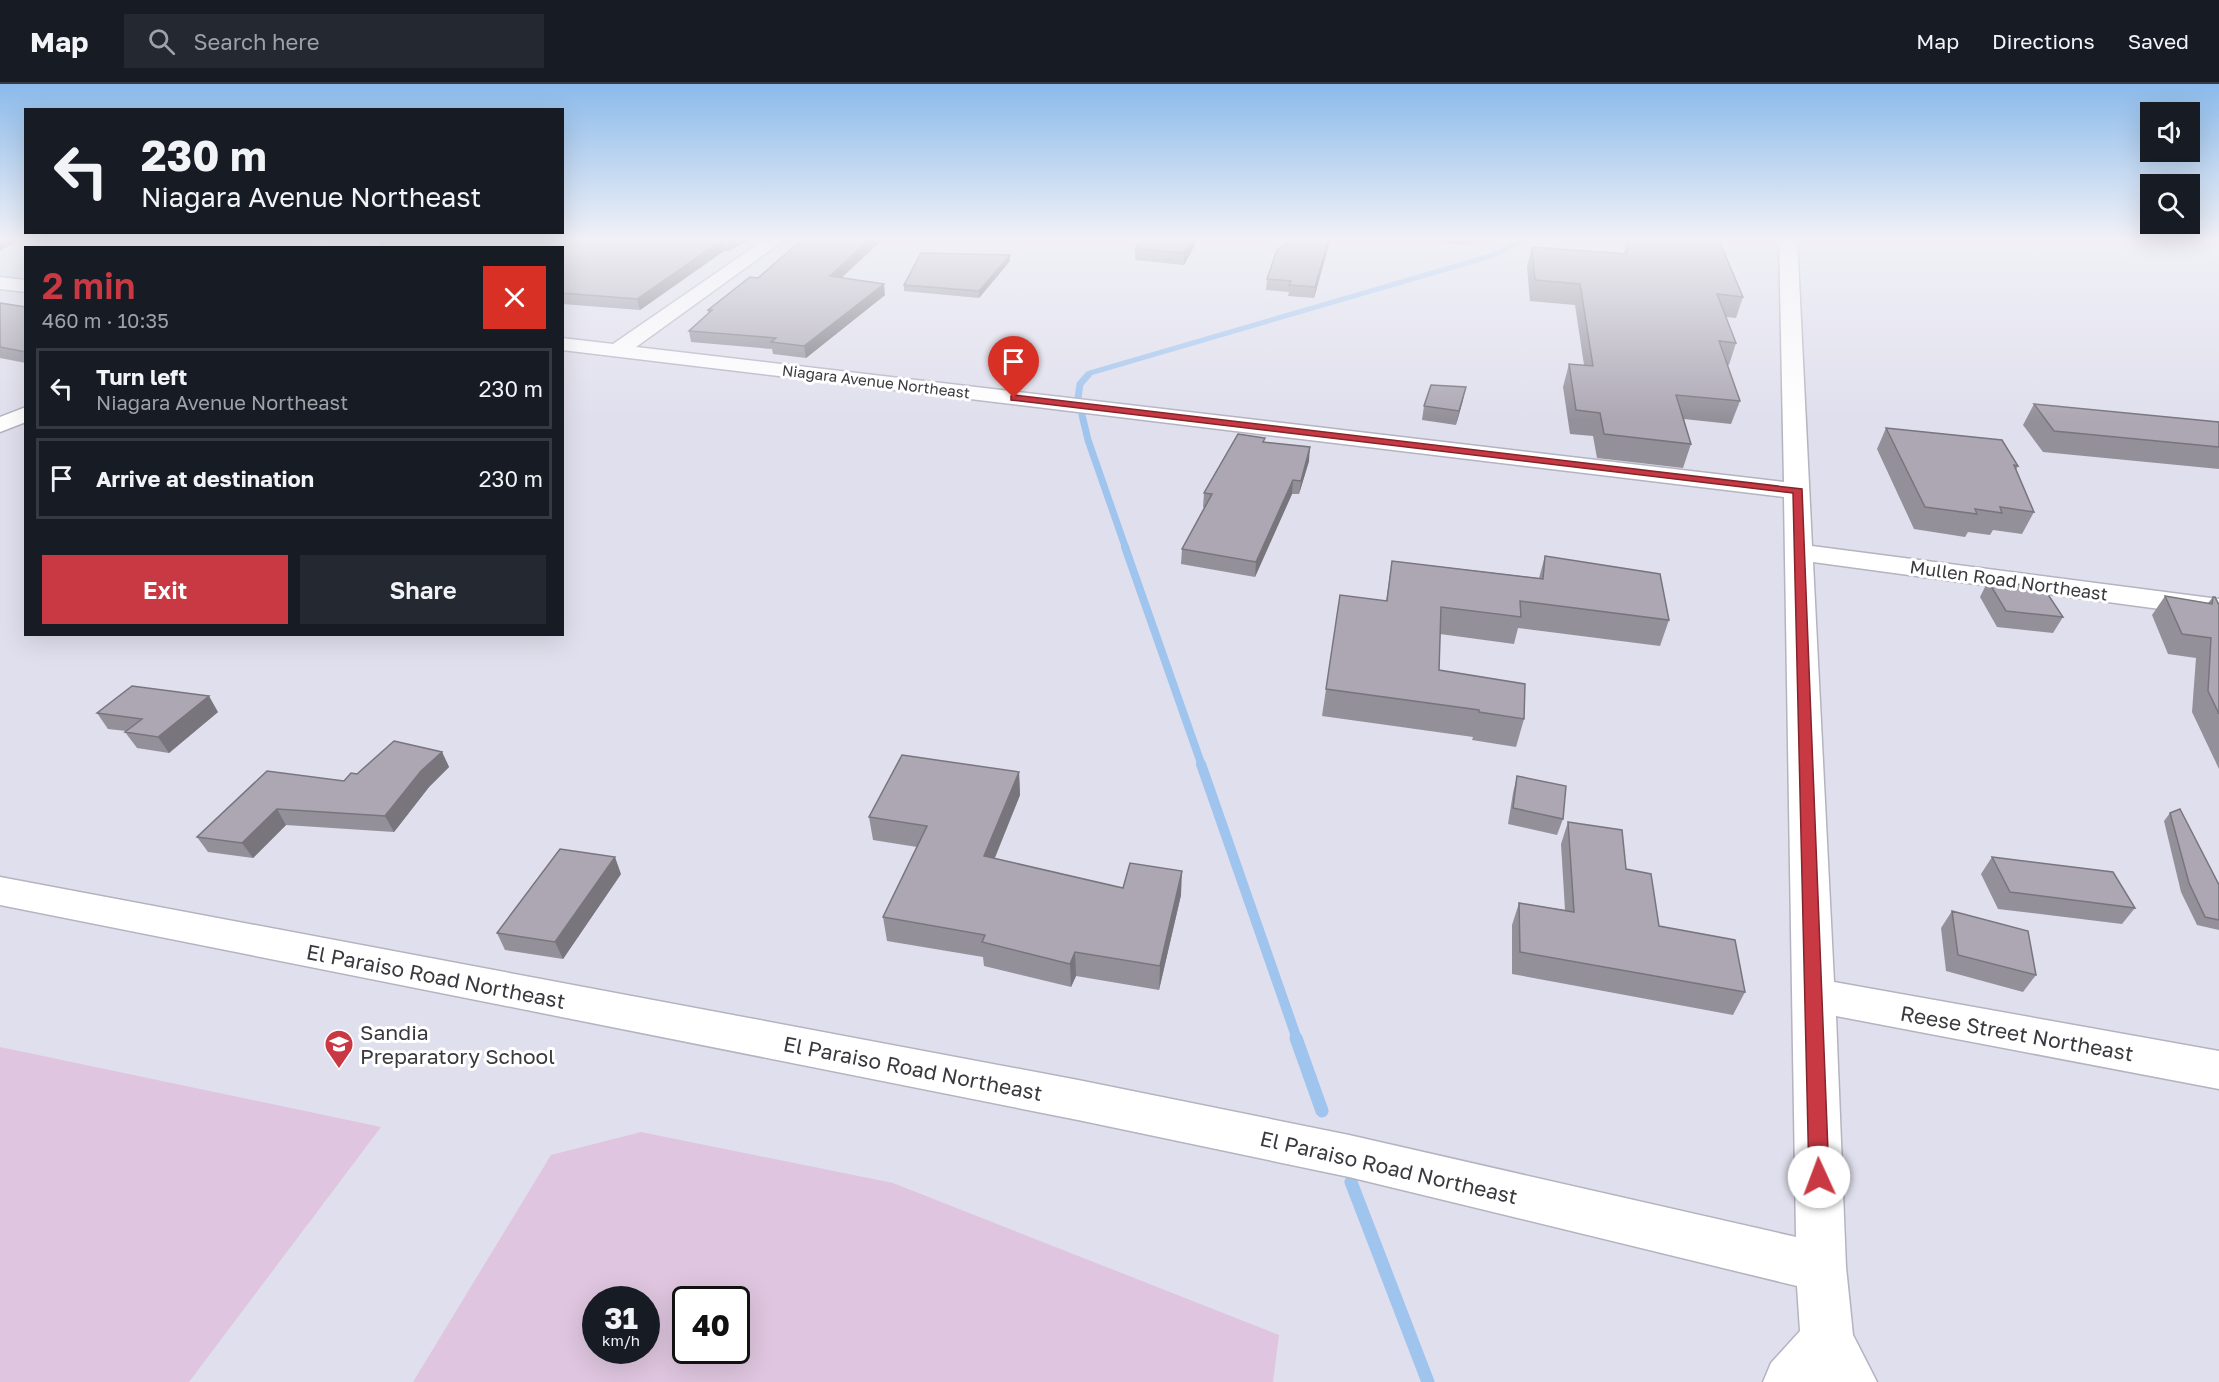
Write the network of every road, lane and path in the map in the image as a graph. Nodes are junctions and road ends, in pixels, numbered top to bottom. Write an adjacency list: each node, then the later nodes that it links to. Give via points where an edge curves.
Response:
1 (692, 299): 4 (street)
2 (1790, 299): 7 (street)
3 (564, 344): 4 (street, Niagara Avenue Northeast)
4 (618, 350): 7 (street, Niagara Avenue Northeast)
5 (24, 415): 6 (street)
6 (0, 425)
7 (1798, 491): 8 (street)
8 (1799, 552): 9 (street, Mullen Road Northeast); 11 (street)
9 (2219, 608)
10 (0, 891): 13 (street, El Paraiso Road Northeast, via 1327,1151)
11 (1814, 995): 12 (street, Reese Street Northeast); 13 (street)
12 (2219, 1070)
13 (1821, 1267): 14 (street)
14 (1838, 1361): 15 (street)
15 (1790, 1382)

